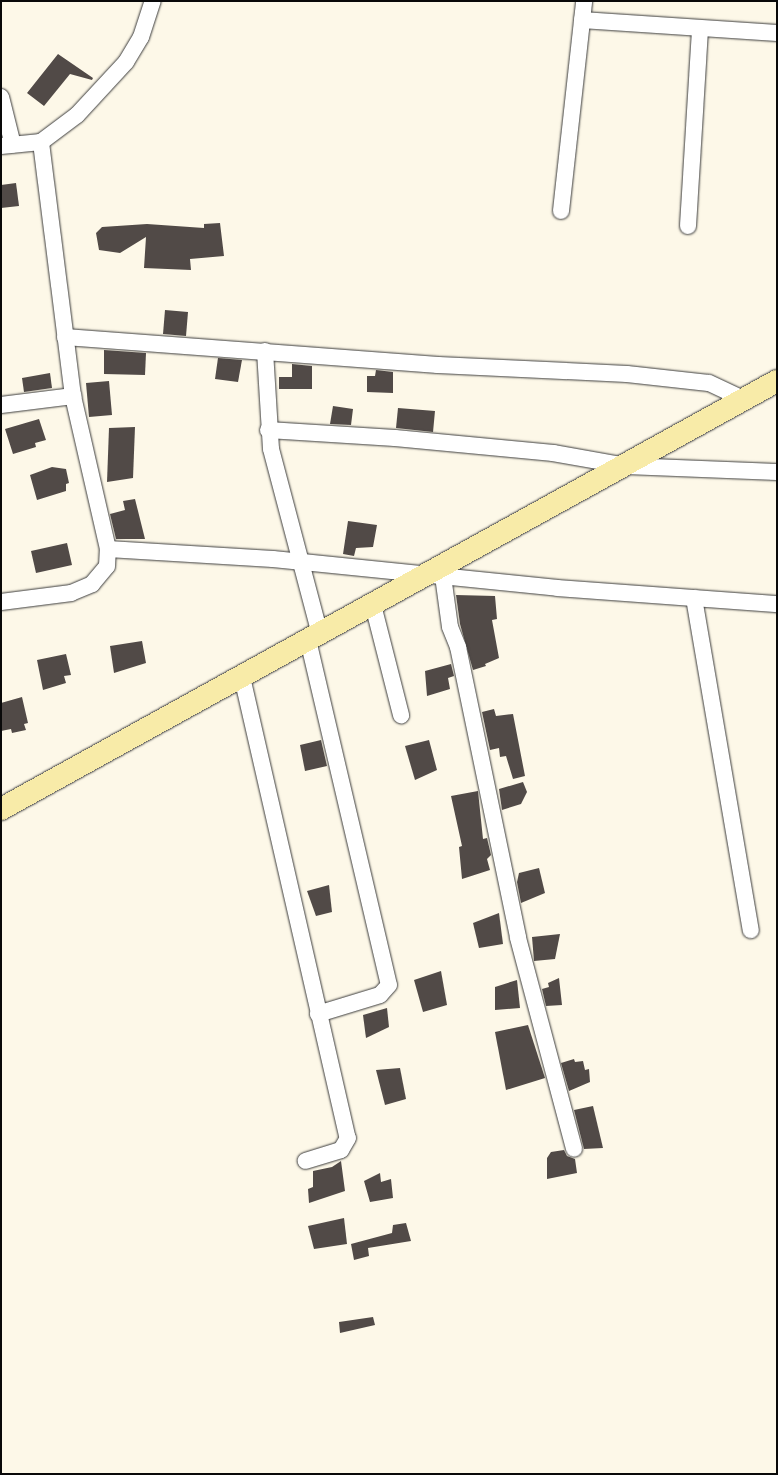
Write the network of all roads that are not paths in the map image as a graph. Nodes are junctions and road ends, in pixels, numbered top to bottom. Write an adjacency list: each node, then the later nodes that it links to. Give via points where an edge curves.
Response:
1 (153, 1): 7 (street, via 141,37 126,62 77,115)
2 (584, 1): 3 (street)
3 (582, 20): 4 (street); 9 (street)
4 (700, 29): 5 (street); 10 (street)
5 (777, 34)
6 (1, 97): 8 (street)
7 (41, 142): 8 (street); 11 (street)
8 (7, 146)
9 (561, 211)
10 (688, 226)
11 (65, 337): 12 (street); 14 (street)
12 (265, 351): 15 (street, via 438,365 627,374 709,383); 17 (street)
13 (777, 381): 15 (street)
14 (73, 396): 16 (street); 20 (street)
15 (744, 400): 18 (street)
16 (1, 405)
17 (268, 430): 18 (street, via 544,452); 21 (street)
18 (626, 466): 19 (street); 22 (street)
19 (777, 472)
20 (108, 549): 21 (street); 24 (street, via 107,566 92,584 71,593)
21 (300, 562): 22 (street); 27 (street)
22 (435, 575): 23 (street); 26 (street); 33 (street, via 458,647 518,938)
23 (694, 598): 25 (street); 31 (street)
24 (1, 602)
25 (777, 604)
26 (373, 605): 27 (street); 29 (street)
27 (314, 637): 28 (street); 32 (street, via 389,985 380,995)
28 (242, 677): 30 (street); 32 (street)
29 (401, 715)
30 (1, 809)
31 (751, 930)
32 (318, 1014): 34 (street, via 348,1138 341,1150)
33 (574, 1150)
34 (306, 1161)

